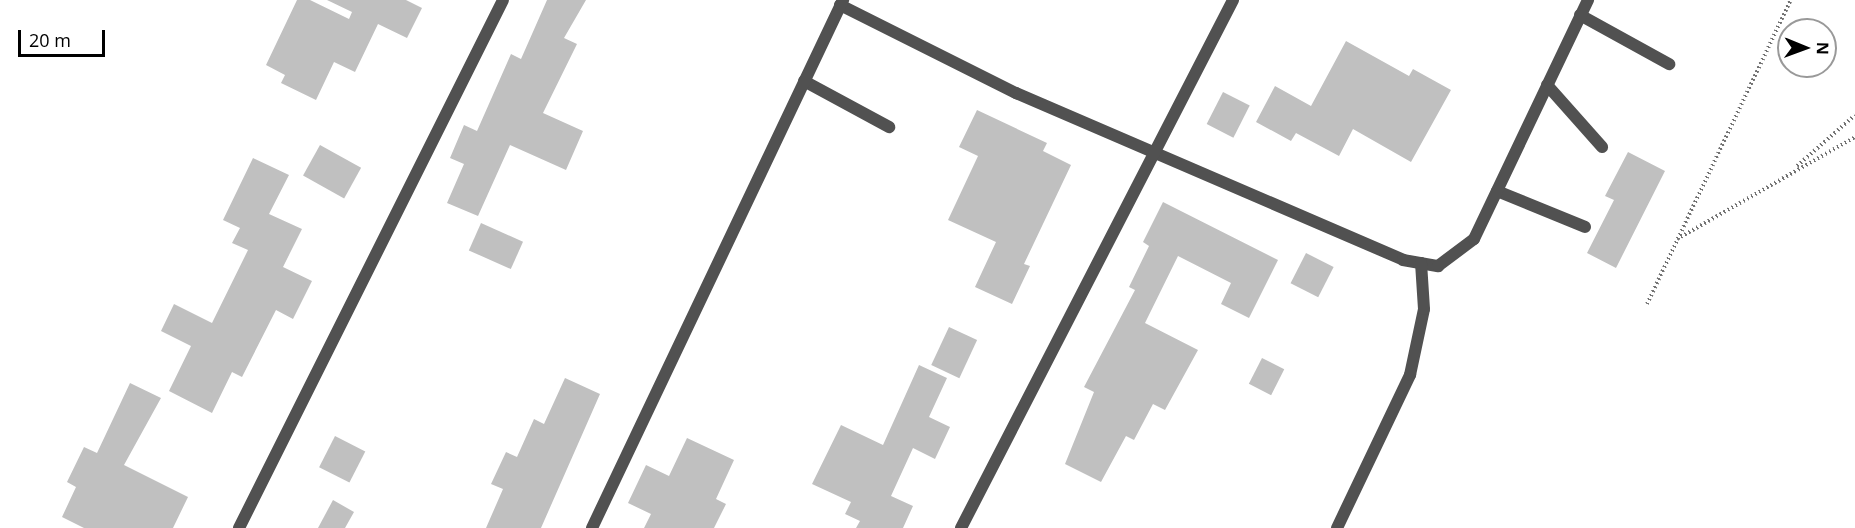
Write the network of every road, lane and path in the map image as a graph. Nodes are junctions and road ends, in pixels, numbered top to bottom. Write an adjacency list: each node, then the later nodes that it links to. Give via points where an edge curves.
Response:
1 (503, 0): 21 (street)
2 (1233, 0): 14 (street)
3 (1588, 0): 6 (street)
4 (1791, 0): 18 (path)
5 (841, 3): 8 (street); 14 (street, via 1016,93)
6 (1580, 15): 7 (street); 9 (street)
7 (1669, 64)
8 (804, 81): 11 (street); 22 (street)
9 (1547, 85): 13 (street); 16 (street)
10 (1855, 115): 15 (path)
11 (889, 127)
12 (1855, 137): 15 (path)
13 (1602, 147)
14 (1154, 152): 19 (street, via 1403,260); 23 (street)
15 (1792, 170): 18 (path)
16 (1497, 191): 17 (street); 19 (street, via 1474,239 1438,266)
17 (1586, 227)
18 (1676, 240): 20 (path)
19 (1421, 263): 24 (street, via 1424,309 1410,375)
20 (1647, 304)
21 (239, 528)
22 (592, 528)
23 (961, 528)
24 (1337, 528)

